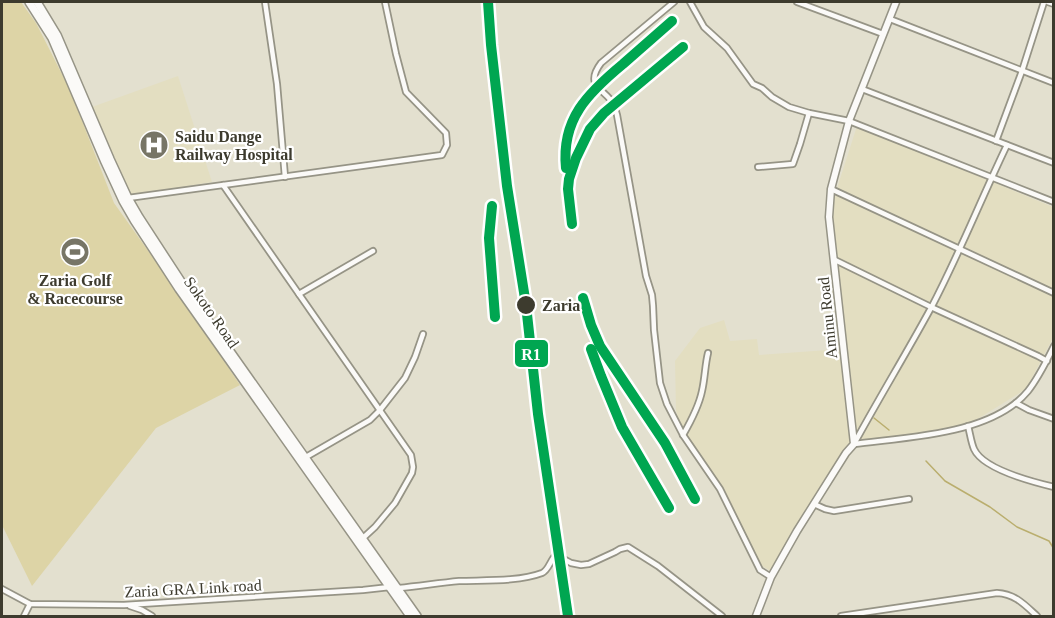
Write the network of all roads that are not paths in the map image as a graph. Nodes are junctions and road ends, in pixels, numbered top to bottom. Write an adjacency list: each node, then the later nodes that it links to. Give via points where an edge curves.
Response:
1 (29, 2): 50 (main road, Sokoto Road, via 52,38 134,220)
2 (39, 2): 26 (main road, Sokoto Road, via 62,45)
3 (265, 2): 22 (street)
4 (385, 2): 22 (street, via 406,92 446,133 447,145 442,156)
5 (674, 2): 42 (street, via 608,56 598,66 595,77 597,86 616,109 651,295 660,383)
6 (690, 2): 16 (street, via 704,27 727,48 753,84 789,107)
7 (797, 2): 12 (street)
8 (896, 2): 11 (street, Aminu Road)
9 (1046, 2): 10 (street); 13 (street)
10 (1053, 4)
11 (890, 19): 12 (street, Aminu Road); 13 (street)
12 (883, 34): 15 (street, Aminu Road)
13 (1022, 71): 14 (street); 18 (street)
14 (1053, 83)
15 (862, 89): 17 (street, Aminu Road); 18 (street)
16 (809, 113): 17 (street); 21 (street, via 793,164)
17 (849, 121): 23 (street); 25 (street, Aminu Road)
18 (996, 141): 19 (street)
19 (1007, 145): 20 (street); 23 (street)
20 (1053, 163)
21 (759, 166)
22 (285, 177): 24 (street)
23 (991, 177): 27 (street); 28 (street)
24 (223, 185): 26 (street); 32 (street)
25 (831, 189): 28 (street); 30 (street, Aminu Road, via 829,217)
26 (128, 198): 44 (main road, Sokoto Road, via 184,286)
27 (1053, 202)
28 (960, 249): 31 (street); 33 (street)
29 (373, 251): 32 (street)
30 (835, 260): 33 (street); 43 (street, Aminu Road)
31 (1053, 293)
32 (299, 294): 39 (street)
33 (931, 307): 37 (street); 43 (street)
34 (423, 334): 39 (street, via 405,378)
35 (1053, 346): 37 (street)
36 (708, 353): 42 (street, via 702,391)
37 (1047, 361): 38 (street)
38 (1016, 402): 40 (street); 41 (street, via 999,414)
39 (380, 410): 44 (street, via 370,420); 48 (street, via 411,455 413,467 395,504)
40 (1053, 419)
41 (968, 426): 43 (street); 45 (street, via 974,450 987,463)
42 (683, 435): 49 (street, via 720,489 758,568)
43 (854, 444): 47 (street)
44 (306, 457): 48 (main road, Sokoto Road)
45 (1053, 487)
46 (909, 500): 47 (street, via 834,511)
47 (814, 504): 49 (street)
48 (363, 538): 51 (main road, Sokoto Road)
49 (771, 577): 62 (street)
50 (390, 587): 54 (street, Zaria GRA Link road); 59 (main road, Sokoto Road)
51 (399, 588): 60 (main road, Sokoto Road); 61 (street, via 520,578 542,573 556,555 581,565 628,547)
52 (2, 589): 53 (street, Zaria GRA Link road)
53 (30, 604): 54 (street, Zaria GRA Link road); 56 (street)
54 (124, 605): 55 (street)
55 (142, 610): 57 (street); 58 (street)
56 (24, 616)
57 (139, 616)
58 (152, 616)
59 (410, 616)
60 (417, 616)
61 (722, 616)
62 (756, 616)
63 (841, 616): 64 (street, via 997,592 1013,596)
64 (1037, 616)

